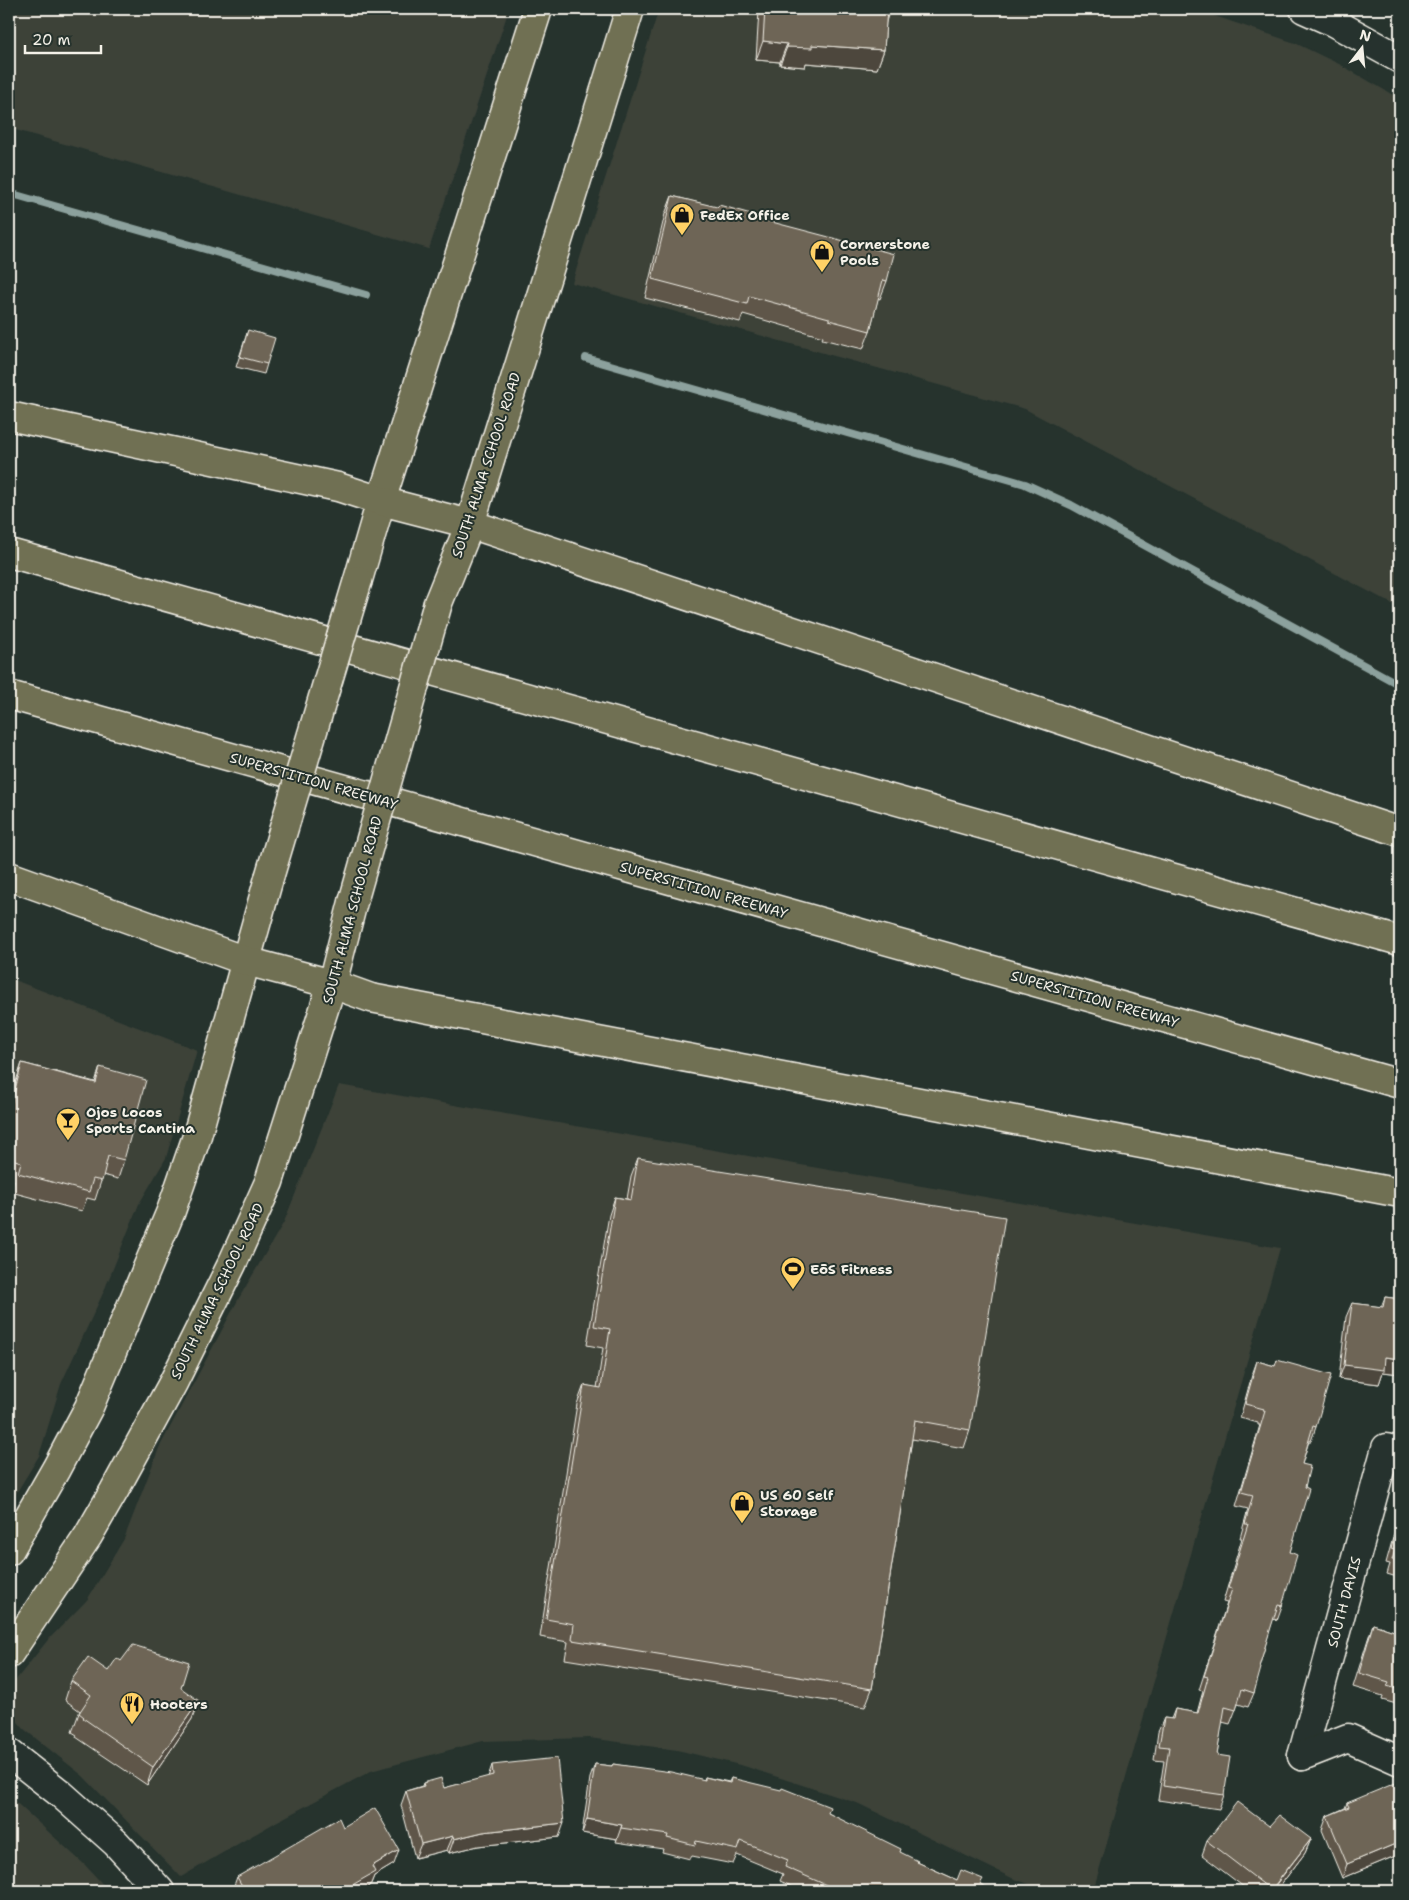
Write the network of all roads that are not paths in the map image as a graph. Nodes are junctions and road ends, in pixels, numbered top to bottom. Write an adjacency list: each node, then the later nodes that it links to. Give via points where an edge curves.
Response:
1 (538, 9): 6 (main road)
2 (630, 9): 7 (main road, SOUTH ALMA SCHOOL ROAD)
3 (1304, 9): 4 (street)
4 (1400, 59)
5 (9, 416): 6 (main road, via 338,486)
6 (381, 501): 7 (main road); 13 (main road, bridge)
7 (470, 524): 10 (main road); 14 (main road, SOUTH ALMA SCHOOL ROAD, bridge, via 438,603)
8 (9, 553): 12 (main road)
9 (9, 695): 15 (main road, SUPERSTITION FREEWAY)
10 (1400, 832)
11 (9, 876): 13 (main road)
12 (1400, 940)
13 (246, 961): 14 (main road); 18 (main road, via 196,1139 171,1211 89,1407)
14 (332, 984): 16 (main road, via 370,998); 19 (main road, SOUTH ALMA SCHOOL ROAD, via 269,1182 232,1264 173,1383 114,1491 88,1536)
15 (1400, 1084)
16 (1400, 1193)
17 (1393, 1450): 21 (street, SOUTH DAVIS, via 1302,1756 1348,1738)
18 (9, 1550)
19 (9, 1654)
20 (9, 1753): 22 (street, via 116,1843)
21 (1400, 1761)
22 (160, 1891)

